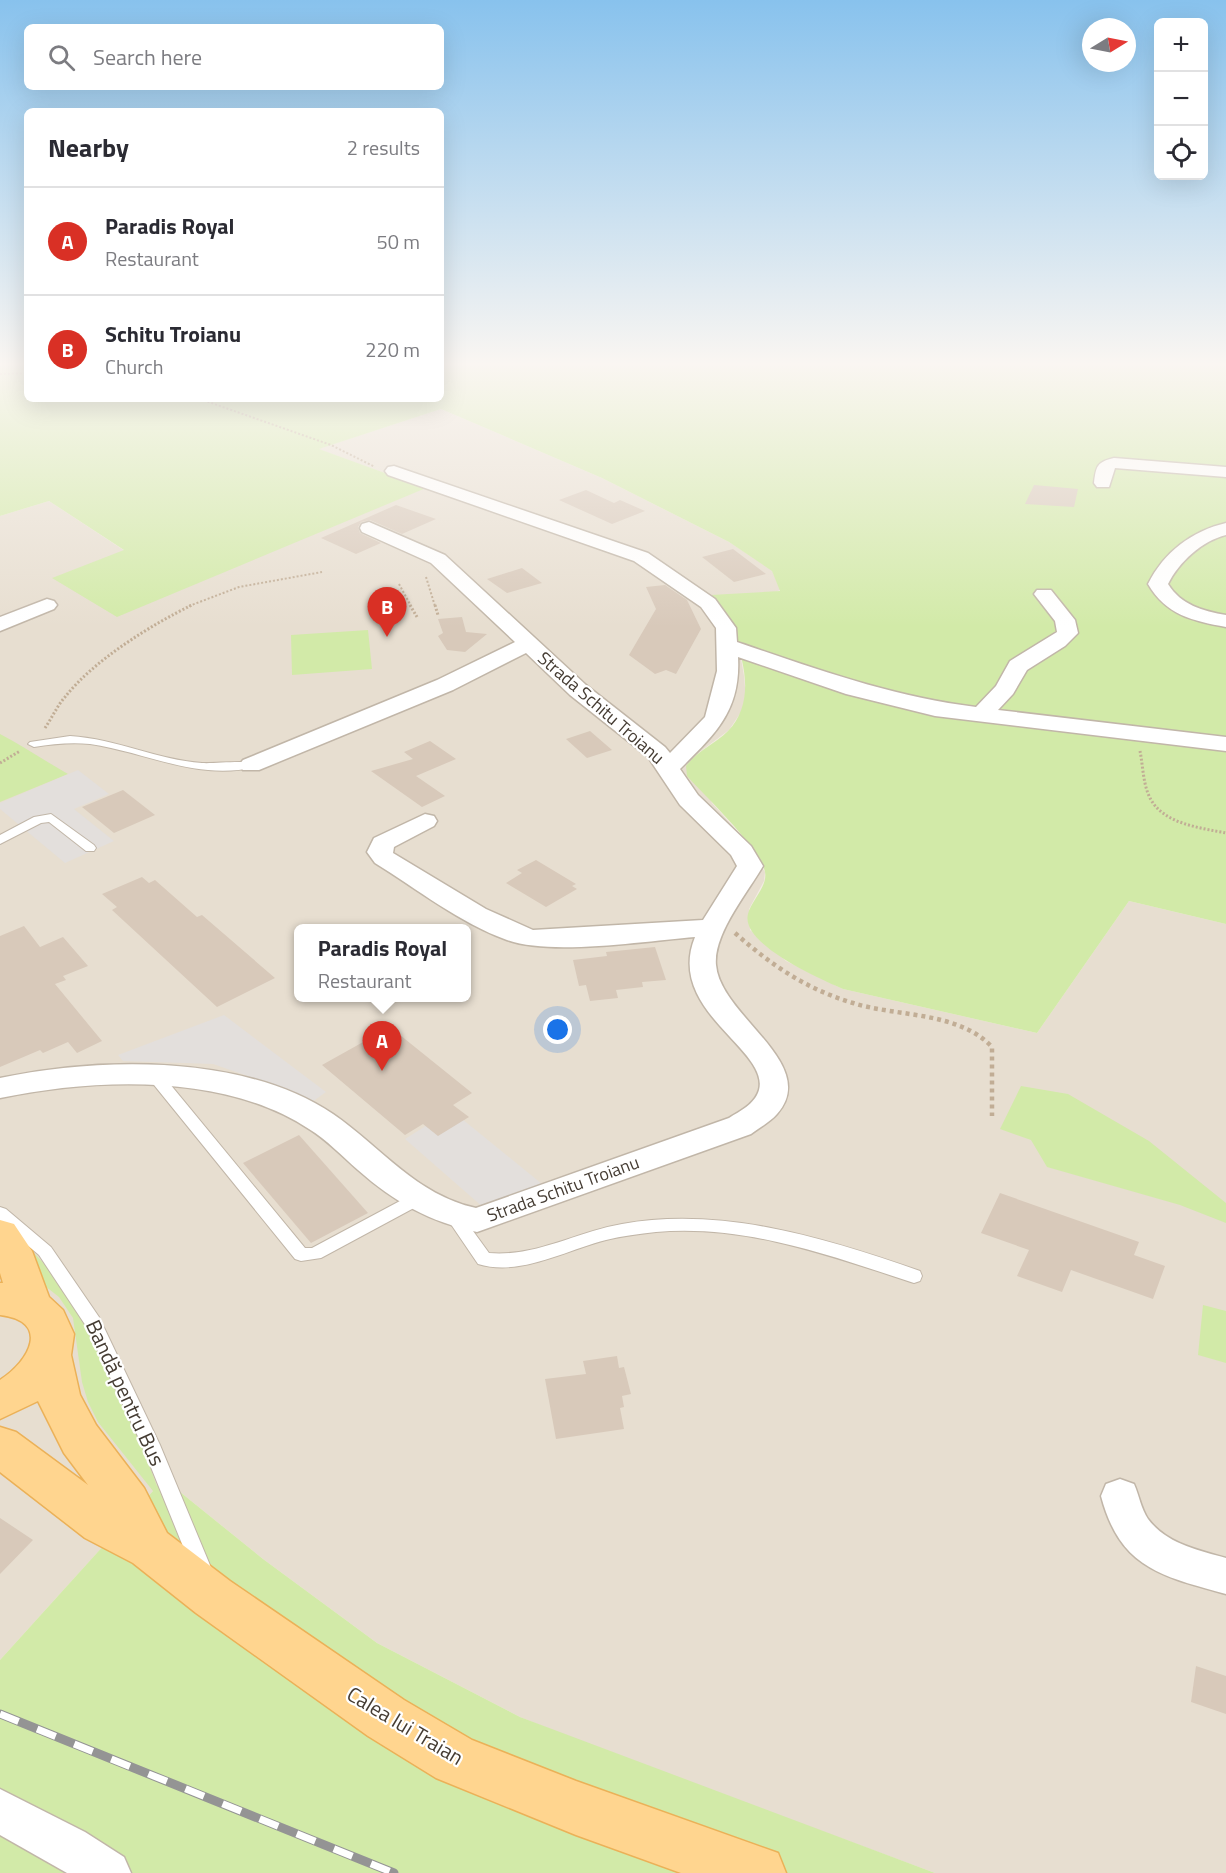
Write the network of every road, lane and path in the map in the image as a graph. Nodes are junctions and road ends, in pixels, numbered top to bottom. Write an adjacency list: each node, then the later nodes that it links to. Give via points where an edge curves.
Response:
1 (346, 452): 2 (path)
2 (394, 471): 17 (street, Strada Schitu Troianu, via 624,550 656,565 708,603 726,628)
3 (1226, 472): 4 (street, via 1114,463 1105,466)
4 (1104, 483)
5 (369, 528): 7 (street, Strada Schitu Troianu)
6 (1226, 529): 14 (street, via 1209,532 1164,568 1158,584 1165,599 1187,612)
7 (443, 564): 12 (path, via 422,569 432,588); 16 (street, Strada Schitu Troianu)
8 (322, 572): 20 (path, via 228,590 155,627 66,695)
9 (399, 584): 13 (path)
10 (1044, 594): 18 (street, via 1065,620 1068,633 1018,666 1005,689)
11 (47, 605): 15 (street)
12 (438, 615)
13 (417, 617)
14 (1226, 621)
15 (0, 625)
16 (530, 646): 23 (street); 24 (street, Strada Schitu Troianu, via 578,690 657,752)
17 (727, 646): 18 (street, via 892,701); 24 (street, Strada Schitu Troianu, via 728,671 716,717)
18 (981, 715): 19 (street)
19 (1134, 734): 21 (street); 26 (path, via 1151,800 1162,812 1173,819)
20 (34, 744): 22 (path); 23 (lane, via 80,738 175,763 208,767)
21 (1226, 744)
22 (0, 763)
23 (251, 765)
24 (669, 767): 29 (street, Strada Schitu Troianu, via 689,800 742,851 750,867)
25 (425, 821): 29 (street, via 382,843 380,852 384,858 516,934 566,938)
26 (1226, 833)
27 (0, 840): 28 (lane, via 38,820 51,818)
28 (90, 848)
29 (716, 923): 32 (path, via 776,968 811,987 869,1008 964,1029 989,1042); 35 (street, Strada Schitu Troianu, via 702,951 701,967 707,989 734,1027 768,1062 774,1083 771,1102 759,1116 503,1212 477,1220)
30 (155, 1076): 31 (street, Strada Schitu Troianu, via 89,1074); 33 (street, Strada Schitu Troianu, via 252,1091 300,1108); 33 (lane, via 301,1255 315,1254)
31 (0, 1088)
32 (992, 1116)
33 (419, 1198): 35 (street, Strada Schitu Troianu)
34 (0, 1213): 45 (lane, Bandă pentru Bus, via 45,1251 93,1322 142,1424)
35 (454, 1217): 37 (lane, via 484,1259 494,1261 622,1230 686,1225 812,1244)
36 (0, 1235): 38 (main road, via 19,1268)
37 (914, 1276)
38 (16, 1302): 39 (main road, Calea lui Traian, via 49,1322 54,1338)
39 (50, 1356): 40 (main road, via 26,1385); 43 (main road, Calea lui Traian, via 58,1396 80,1439 127,1502)
40 (0, 1401)
41 (0, 1446): 43 (main road, Calea lui Traian, via 102,1523)
42 (1120, 1496): 44 (street, via 1124,1517 1137,1538 1175,1559)
43 (150, 1548): 45 (main road, Calea lui Traian)
44 (1226, 1576)
45 (213, 1597): 48 (main road, Calea lui Traian, via 386,1718 455,1760)
46 (0, 1811): 47 (street)
47 (108, 1873)
48 (758, 1873)

